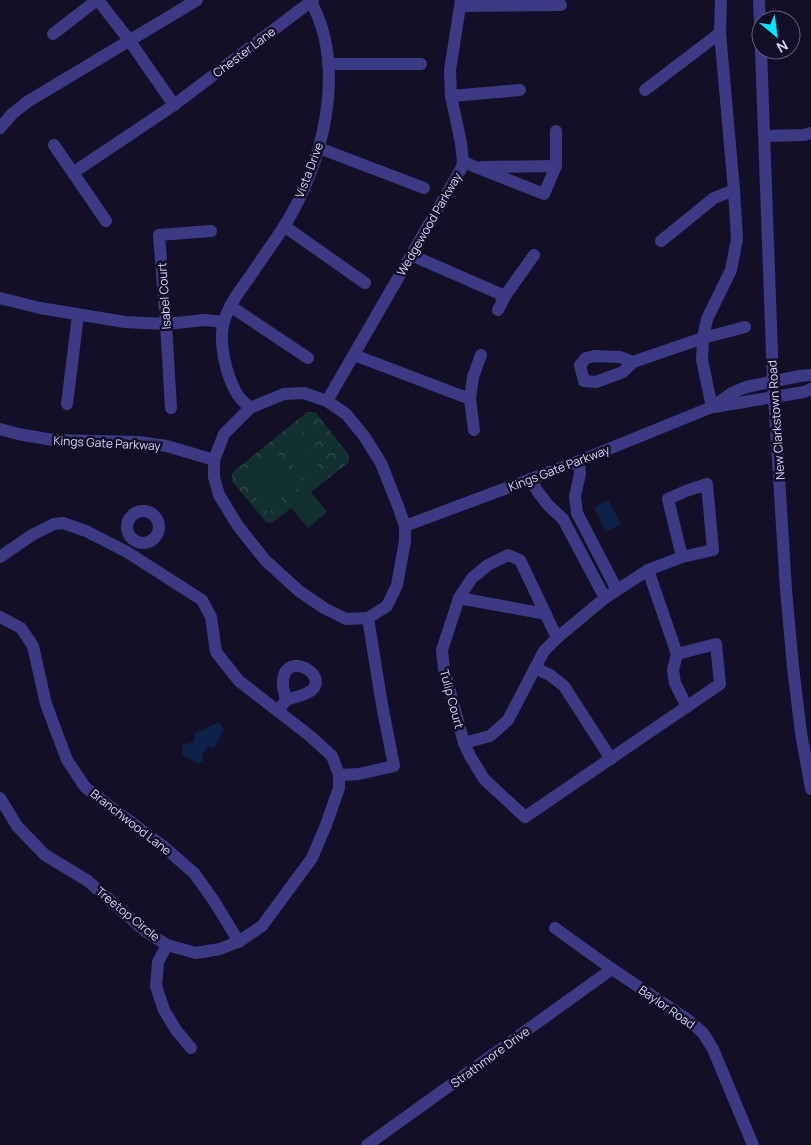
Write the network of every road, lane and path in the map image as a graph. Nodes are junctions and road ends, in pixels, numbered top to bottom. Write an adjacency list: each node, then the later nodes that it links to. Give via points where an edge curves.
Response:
1 (97, 0): 8 (street); 9 (street)
2 (197, 0): 9 (street)
3 (311, 0): 11 (street, Vista Drive, via 321,22); 16 (street, Chester Lane)
4 (722, 0): 7 (street)
5 (460, 3): 6 (street); 15 (street, Wedgewood Parkway, via 450,70)
6 (561, 5)
7 (720, 33): 14 (street); 28 (street)
8 (52, 34)
9 (128, 40): 16 (street); 17 (street, via 28,102)
10 (761, 60): 20 (street, New Clarkstown Road)
11 (328, 64): 12 (street); 22 (street, Vista Drive, via 328,104)
12 (421, 64)
13 (520, 90): 15 (street)
14 (645, 90)
15 (451, 96): 23 (street, Wedgewood Parkway)
16 (174, 105): 26 (street, Chester Lane)
17 (0, 128)
18 (556, 131): 24 (street)
19 (811, 133): 20 (street)
20 (765, 136): 50 (street, New Clarkstown Road)
21 (54, 145): 26 (street)
22 (319, 148): 27 (street); 30 (street, Vista Drive, via 305,186)
23 (463, 162): 25 (street); 33 (street, Wedgewood Parkway)
24 (556, 166): 25 (street); 25 (street, via 544,194)
25 (477, 167)
26 (74, 172): 29 (street)
27 (424, 188)
28 (734, 190): 32 (street, via 714,198); 44 (street, via 737,240 731,270 707,319)
29 (106, 221)
30 (284, 226): 35 (street); 38 (street, Vista Drive)
31 (211, 231): 42 (street, Isabel Court, via 159,235)
32 (661, 241)
33 (411, 255): 36 (street); 45 (street, Wedgewood Parkway)
34 (534, 255): 36 (street)
35 (365, 283)
36 (505, 296): 39 (street)
37 (0, 298): 40 (street)
38 (230, 306): 41 (street, Vista Drive); 47 (street)
39 (498, 310)
40 (78, 315): 42 (street); 55 (street)
41 (224, 322): 42 (street, via 205,320); 58 (street, Vista Drive, via 222,348 229,376)
42 (166, 324): 57 (street, Isabel Court)
43 (744, 327): 44 (street)
44 (703, 338): 48 (street); 56 (street, via 702,360)
45 (354, 355): 53 (street); 54 (street, Wedgewood Parkway)
46 (481, 355): 53 (street)
47 (308, 358)
48 (633, 362)
49 (811, 375): 50 (street, Kings Gate Parkway)
50 (773, 381): 52 (street, New Clarkstown Road); 56 (street, Kings Gate Parkway, via 746,387)
51 (811, 389): 52 (street, Kings Gate Parkway)
52 (775, 397): 56 (street, Kings Gate Parkway); 85 (street, New Clarkstown Road, via 793,667)
53 (470, 399): 60 (street)
54 (327, 401): 58 (street, via 304,393 284,394); 64 (street, via 346,414 364,436 380,463)
55 (67, 404)
56 (712, 407): 62 (street, Kings Gate Parkway)
57 (171, 408)
58 (250, 408): 61 (street, via 224,434)
59 (0, 429): 61 (street, Kings Gate Parkway, via 53,440 139,442 167,446)
60 (474, 430)
61 (214, 460): 75 (street, via 219,495 238,526 266,560 299,591 324,608 346,619)
62 (579, 461): 63 (street, Kings Gate Parkway); 70 (street, via 575,496 577,513)
63 (530, 479): 64 (street, Kings Gate Parkway); 72 (street, via 548,505 563,519)
64 (405, 526): 75 (street, via 397,585 387,606)
65 (136, 542): 66 (street)
66 (131, 554): 67 (street, via 63,523 32,535); 81 (street, via 202,600 211,617 216,652 239,681)
67 (0, 557)
68 (682, 558): 68 (street, via 713,550 707,484 668,500); 69 (street)
69 (648, 570): 70 (street); 77 (street)
70 (617, 590): 72 (street)
71 (459, 598): 73 (street); 73 (street, Tulip Court, via 472,578 508,555 520,560); 82 (street, Tulip Court, via 442,650)
72 (605, 598): 76 (street)
73 (546, 614): 76 (street, Tulip Court)
74 (0, 617): 88 (street, Branchwood Lane, via 20,628 33,646 46,704 68,760 85,787 194,873)
75 (368, 618): 84 (street, via 394,766)
76 (557, 638): 78 (street, via 544,651)
77 (677, 654): 80 (street, via 672,670); 80 (street, via 716,644 720,684)
78 (535, 668): 82 (street, via 508,720 490,736); 83 (street, via 564,686)
79 (286, 700): 81 (street)
80 (687, 707): 83 (street)
81 (278, 712): 84 (street, via 332,756)
82 (464, 743): 83 (street, Tulip Court, via 484,779 525,817)
83 (611, 759)
84 (339, 775): 88 (street, Treetop Circle, via 339,788 312,858 262,926)
85 (811, 788)
86 (0, 798): 89 (street, Treetop Circle, via 17,826 45,855 88,881 144,930)
87 (555, 928): 90 (street, Baylor Road)
88 (239, 942): 89 (street, Treetop Circle, via 196,953)
89 (167, 945): 91 (street, via 158,962 156,986 164,1010)
90 (612, 969): 92 (street, Strathmore Drive); 93 (street, Baylor Road, via 703,1032)
91 (191, 1048)
92 (367, 1145)
93 (753, 1145)

